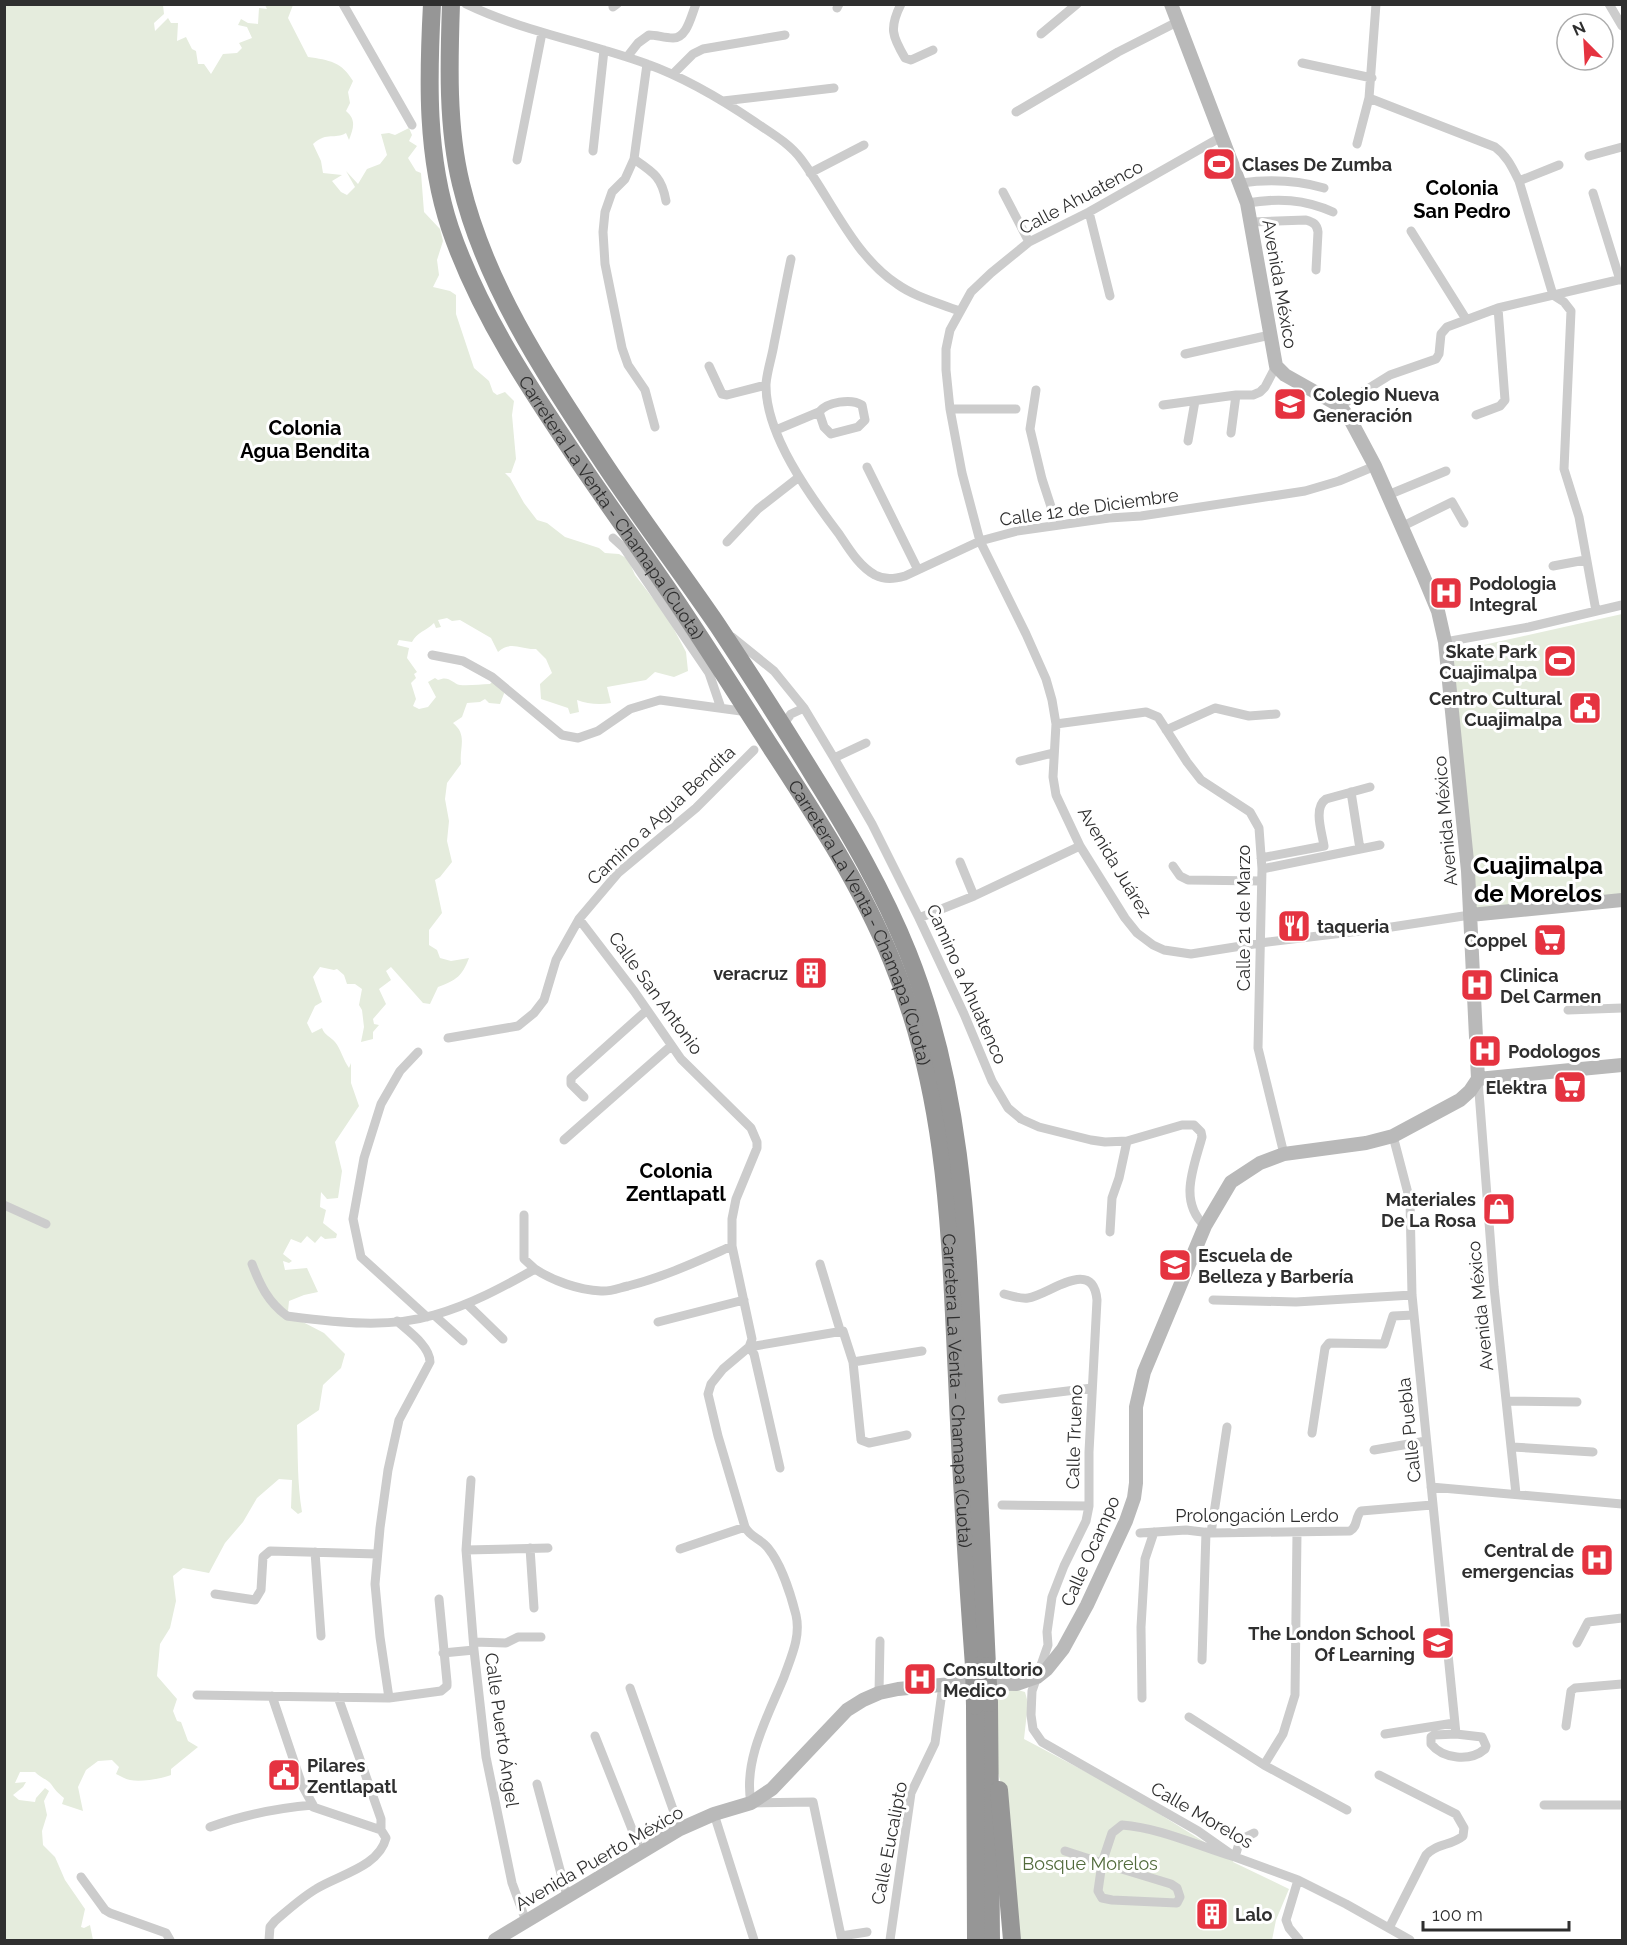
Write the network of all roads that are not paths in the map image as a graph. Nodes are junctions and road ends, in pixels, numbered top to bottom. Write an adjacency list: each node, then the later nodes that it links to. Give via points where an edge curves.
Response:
1 (343, 4): 29 (street)
2 (432, 4): 203 (highway, Carretera La Venta - Chamapa (Cuota), via 431,140 450,227 472,283 548,417 683,612 840,855 879,930 905,995 938,1122 945,1185 963,1518)
3 (451, 4): 94 (highway, Carretera La Venta - Chamapa (Cuota), via 449,62 460,181 494,280 559,396)
4 (466, 4): 15 (street)
5 (613, 4): 6 (street)
6 (617, 4)
7 (696, 4): 20 (street, via 679,37 649,35)
8 (901, 4): 19 (street, via 892,27 905,58 911,60)
9 (1077, 4): 16 (street)
10 (1171, 4): 13 (main road, Avenida México)
11 (1376, 4): 24 (street)
12 (1609, 4): 14 (street)
13 (1179, 21): 28 (street); 30 (main road, Avenida México)
14 (1623, 26)
15 (542, 33): 18 (street); 37 (street)
16 (1041, 34)
17 (785, 35): 23 (street, via 703,49)
18 (604, 50): 20 (street); 34 (street)
19 (933, 50)
20 (627, 57): 21 (street)
21 (647, 63): 23 (street); 36 (street)
22 (1302, 63): 24 (street)
23 (673, 74): 27 (street)
24 (1372, 78): 26 (street)
25 (834, 88): 27 (street)
26 (1369, 98): 31 (street); 40 (street, via 1495,147 1510,162)
27 (723, 101): 39 (street, via 790,147)
28 (1016, 112)
29 (412, 125)
30 (1223, 136): 41 (main road, Avenida México); 47 (street, Calle Ahuatenco)
31 (1357, 144)
32 (864, 145): 39 (street)
33 (1623, 147): 35 (street)
34 (593, 151)
35 (1589, 156)
36 (634, 159): 45 (street, via 656,174); 74 (street, via 625,178 612,192 605,212 605,264 622,348 645,390)
37 (517, 160)
38 (1559, 165): 40 (street)
39 (810, 173): 58 (street, via 878,269 897,285)
40 (1519, 180): 55 (street)
41 (1241, 183): 42 (street, via 1277,180); 46 (main road, Avenida México)
42 (1324, 189)
43 (1003, 192): 51 (street)
44 (1593, 193): 54 (street)
45 (666, 201)
46 (1247, 203): 48 (street, via 1279,199 1318,205); 49 (main road, Avenida México)
47 (1089, 212): 51 (street, Calle Ahuatenco); 56 (street)
48 (1333, 212)
49 (1252, 222): 53 (street, via 1313,222 1318,232); 60 (main road, Avenida México)
50 (1411, 231): 59 (street)
51 (1029, 242): 58 (street, Calle Ahuatenco, via 971,291)
52 (791, 259): 64 (street, Calle 12 de Diciembre)
53 (1316, 270)
54 (1621, 280): 55 (street)
55 (1553, 295): 57 (street); 89 (street, via 1571,311 1564,469 1579,518)
56 (1110, 296)
57 (1498, 308): 59 (street); 73 (street, via 1505,400 1500,406)
58 (960, 311): 70 (street, Avenida Juárez, via 946,349)
59 (1466, 320): 69 (street, via 1444,329 1436,359 1390,375)
60 (1270, 335): 61 (street); 63 (main road, Avenida México)
61 (1185, 354)
62 (709, 366): 64 (street, via 722,394)
63 (1276, 366): 66 (street, via 1260,392); 69 (main road, Avenida México)
64 (766, 385): 75 (street, Calle 12 de Diciembre)
65 (1036, 390): 84 (street, via 1030,429)
66 (1236, 395): 67 (street); 76 (street)
67 (1195, 401): 68 (street); 77 (street)
68 (1163, 405)
69 (1340, 406): 78 (main road, Avenida México)
70 (950, 409): 71 (street); 88 (street, Avenida Juárez)
71 (1016, 409)
72 (819, 412): 72 (street, via 829,404 858,402 865,420 858,427 831,434); 75 (street)
73 (1476, 415)
74 (655, 427)
75 (776, 430): 81 (street, Calle 12 de Diciembre)
76 (1231, 433)
77 (1188, 441)
78 (1375, 466): 82 (main road, Avenida México); 84 (street, Calle 12 de Diciembre, via 1305,491)
79 (867, 467): 91 (street)
80 (1446, 471): 82 (street)
81 (799, 477): 87 (street, via 758,509); 91 (street, Calle 12 de Diciembre, via 861,564 873,574 894,579)
82 (1388, 495): 85 (main road, Avenida México)
83 (1464, 523): 85 (street, via 1452,502)
84 (1056, 525): 88 (street, Calle 12 de Diciembre)
85 (1401, 527): 95 (main road, Avenida México, via 1438,611)
86 (613, 538): 97 (street, via 624,548 709,673)
87 (727, 542)
88 (980, 542): 91 (street, Calle 12 de Diciembre); 102 (street, Avenida Juárez, via 1046,679)
89 (1585, 560): 90 (street); 93 (street)
90 (1552, 566)
91 (918, 570)
92 (1623, 605): 93 (street)
93 (1596, 611): 95 (street)
94 (719, 628): 98 (street, Camino a Ahuatenco, via 774,671); 203 (highway, Carretera La Venta - Chamapa (Cuota), via 854,840 909,956 936,1040 957,1136 970,1272)
95 (1445, 642): 121 (main road, Avenida México)
96 (432, 655): 97 (street, via 463,661 492,677 562,735 578,738 598,731 630,709 660,700)
97 (721, 708): 99 (street)
98 (804, 708): 101 (street); 107 (street, Camino a Ahuatenco)
99 (741, 711)
100 (1276, 714): 103 (street, via 1250,716 1215,708)
101 (785, 717)
102 (1056, 724): 103 (street, Calle 21 de Marzo, via 1146,712 1158,717); 106 (street, Avenida Juárez)
103 (1166, 730): 114 (street, Calle 21 de Marzo, via 1202,780 1250,812 1259,828)
104 (866, 743): 107 (street)
105 (754, 750): 123 (street, Camino a Agua Bendita, via 696,808 618,873)
106 (1053, 753): 108 (street); 112 (street, Avenida Juárez, via 1056,795)
107 (834, 758): 122 (street, Camino a Ahuatenco)
108 (1020, 760)
109 (1370, 787): 110 (street)
110 (1351, 792): 113 (street); 114 (street, via 1326,799 1319,806 1324,846)
111 (1380, 845): 113 (street)
112 (1080, 846): 119 (street); 124 (street, Avenida Juárez, via 1125,918 1153,945 1191,954)
113 (1360, 849): 117 (street)
114 (1261, 858): 117 (street, Calle 21 de Marzo)
115 (960, 862): 119 (street)
116 (1173, 867): 118 (street, via 1188,880)
117 (1262, 869): 118 (street, Calle 21 de Marzo)
118 (1261, 881): 124 (street, Calle 21 de Marzo)
119 (974, 896): 122 (street)
120 (1623, 900): 121 (main road, Avenida Juárez)
121 (1470, 915): 124 (street, Avenida Juárez); 132 (main road, Avenida México)
122 (919, 918): 136 (street, Camino a Ahuatenco, via 992,1081 1008,1108 1039,1127 1091,1140)
123 (579, 919): 126 (street, Calle San Antonio); 128 (street, Camino a Agua Bendita, via 556,960 544,1000 534,1013 518,1026)
124 (1260, 943): 137 (street, Calle 21 de Marzo, via 1258,1048)
125 (1623, 1008): 127 (street)
126 (647, 1010): 129 (street, Calle San Antonio); 133 (street, via 571,1078 571,1084)
127 (1568, 1010)
128 (448, 1038)
129 (671, 1046): 135 (street); 143 (street, Calle San Antonio, via 751,1128 757,1142 756,1154 736,1199)
130 (418, 1052): 153 (street, via 400,1071 381,1104 364,1158 353,1219 361,1257)
131 (1623, 1065): 132 (main road)
132 (1478, 1079): 134 (main road, Calle Ocampo, via 1460,1100); 164 (street, Avenida México, via 1494,1287)
133 (584, 1097)
134 (1393, 1136): 137 (main road, Calle Ocampo); 148 (street, Calle Puebla, via 1410,1202)
135 (564, 1140)
136 (1127, 1141): 141 (street, Camino a Ahuatenco, via 1182,1125 1199,1128 1202,1137 1190,1183 1191,1203 1196,1217); 142 (street, via 1112,1198)
137 (1284, 1154): 141 (main road, Calle Ocampo, via 1260,1163 1231,1182)
138 (4, 1205): 140 (street)
139 (524, 1215): 146 (street, via 523,1254)
140 (46, 1224)
141 (1205, 1226): 204 (main road, Calle Ocampo, via 1139,1392 1136,1483 1126,1521 1063,1649)
142 (1110, 1232)
143 (732, 1246): 146 (street, via 645,1281 601,1291 560,1282); 149 (street, Calle San Antonio)
144 (252, 1264): 154 (street, via 264,1293 287,1316 366,1323)
145 (820, 1264): 156 (street)
146 (535, 1269): 151 (street)
147 (1004, 1294): 162 (street, Calle Trueno, via 1029,1298 1073,1280 1088,1281 1094,1286 1097,1319)
148 (1412, 1295): 150 (street, via 1296,1302); 152 (street, Calle Puebla)
149 (744, 1300): 155 (street); 159 (street, Calle San Antonio, via 752,1330)
150 (1213, 1300)
151 (467, 1304): 153 (street); 157 (street)
152 (1414, 1315): 167 (street, via 1393,1316 1384,1344 1329,1343 1325,1348); 169 (street, Calle Puebla)
153 (430, 1316): 154 (street); 158 (street)
154 (397, 1321): 191 (street, via 426,1350 430,1362 399,1420)
155 (658, 1322)
156 (840, 1330): 159 (street); 161 (street, via 845,1333)
157 (503, 1339)
158 (463, 1341)
159 (749, 1347): 173 (street, Calle San Antonio, via 754,1354); 181 (street, via 723,1369 708,1394)
160 (922, 1352): 161 (street)
161 (853, 1362): 168 (street, via 861,1440 869,1443)
162 (1092, 1388): 163 (street); 179 (street, Calle Trueno)
163 (1002, 1399)
164 (1508, 1401): 165 (street); 170 (street, Avenida México)
165 (1577, 1401)
166 (1227, 1427): 184 (street)
167 (1312, 1433)
168 (907, 1435)
169 (1426, 1442): 171 (street); 175 (street, Calle Puebla)
170 (1512, 1447): 172 (street); 176 (street, Avenida México)
171 (1374, 1450)
172 (1593, 1452)
173 (780, 1468)
174 (471, 1480): 188 (street, Calle Puerto Ángel)
175 (1431, 1486): 176 (street); 180 (street, Calle Puebla)
176 (1516, 1494): 178 (street)
177 (1002, 1504): 179 (street)
178 (1623, 1504)
179 (1089, 1506): 204 (street, Calle Trueno, via 1052,1597 1048,1645)
180 (1432, 1506): 185 (street, Prolongación Lerdo, via 1365,1509 1350,1531); 216 (street, Calle Puebla)
181 (745, 1527): 189 (street); 225 (street, via 767,1546 776,1563 793,1607 797,1632 794,1651 753,1756 748,1787)
182 (1154, 1532): 183 (street, Prolongación Lerdo); 184 (street, Prolongación Lerdo); 213 (street, via 1145,1559)
183 (1140, 1533)
184 (1208, 1533): 185 (street, Prolongación Lerdo); 202 (street)
185 (1297, 1533): 222 (street, via 1295,1695 1283,1734)
186 (530, 1548): 187 (street); 188 (street); 194 (street)
187 (548, 1548)
188 (471, 1549): 200 (street, Calle Puerto Ángel)
189 (680, 1549)
190 (315, 1552): 191 (street); 192 (street, via 267,1552 263,1557 261,1590 255,1600); 196 (street)
191 (377, 1554): 212 (street, via 375,1584)
192 (215, 1594)
193 (439, 1599): 201 (street)
194 (534, 1608)
195 (1623, 1618): 199 (street, via 1588,1622)
196 (321, 1636)
197 (542, 1637): 200 (street, via 518,1637 506,1643)
198 (880, 1641): 208 (street)
199 (1577, 1643)
200 (474, 1646): 201 (street); 242 (street, Calle Puerto Ángel, via 486,1757 512,1883)
201 (443, 1653): 212 (street, via 445,1688)
202 (1202, 1660)
203 (980, 1666): 214 (highway, Carretera La Venta - Chamapa (Cuota), bridge)
204 (1037, 1677): 206 (main road, Avenida Puerto México, via 1017,1684); 237 (street, Calle Morelos, via 1031,1715 1042,1742 1198,1831)
205 (1623, 1684): 217 (street, via 1575,1688)
206 (943, 1685): 208 (main road, Avenida Puerto México); 249 (street, Calle Eucalipto, via 935,1743 911,1793)
207 (630, 1688): 232 (street)
208 (879, 1693): 225 (main road, Avenida Puerto México, via 848,1710 790,1772)
209 (198, 1695): 210 (street)
210 (272, 1696): 211 (street); 227 (street, via 302,1785)
211 (338, 1696): 212 (street); 233 (street, via 381,1819)
212 (389, 1698)
213 (1142, 1698)
214 (982, 1704): 221 (highway, Carretera La Venta - Chamapa (Cuota)); 250 (highway, Carretera La Venta - Chamapa (Cuota))
215 (1189, 1717): 222 (street)
216 (1454, 1723): 218 (street); 219 (street, Calle Puebla)
217 (1566, 1726)
218 (1385, 1734)
219 (1456, 1734): 219 (street, via 1434,1735 1431,1744 1443,1753 1461,1758 1485,1749 1482,1737)
220 (595, 1736): 236 (street)
221 (989, 1746): 251 (highway, Carretera La Venta - Chamapa (Cuota)); 252 (highway, via 1002,1800)
222 (1264, 1765): 229 (street)
223 (1379, 1775): 243 (street, via 1456,1814 1464,1828 1458,1840 1432,1848 1426,1855)
224 (537, 1784): 241 (street)
225 (752, 1803): 230 (main road, Avenida Puerto México); 244 (street, via 813,1802 841,1936)
226 (1623, 1804): 228 (street)
227 (313, 1805): 231 (street, via 270,1811); 233 (street)
228 (1544, 1805)
229 (1347, 1810)
230 (714, 1815): 232 (main road, Avenida Puerto México); 248 (street)
231 (210, 1827)
232 (680, 1829): 236 (main road, Avenida Puerto México)
233 (381, 1830): 247 (street, via 386,1838 377,1855 298,1901 272,1924)
234 (1254, 1833): 237 (street, via 1240,1840)
235 (1065, 1851): 238 (street)
236 (641, 1852): 241 (main road, Avenida Puerto México)
237 (1235, 1857): 238 (street, via 1154,1830 1122,1825 1112,1833); 240 (street, Calle Morelos)
238 (1102, 1863): 238 (street, via 1171,1884 1178,1888 1180,1897 1177,1903 1102,1898 1098,1891)
239 (81, 1877): 246 (street, via 105,1910 166,1933)
240 (1298, 1880): 243 (street, Calle Morelos); 253 (street, via 1286,1920)
241 (567, 1896): 242 (main road, Avenida Puerto México)
242 (526, 1921): 245 (main road, Avenida Puerto México)
243 (1389, 1928): 254 (street, Calle Morelos)
244 (867, 1932)
245 (504, 1938)
246 (170, 1941)
247 (269, 1941)
248 (754, 1941)
249 (890, 1941)
250 (976, 1941)
251 (991, 1941)
252 (1012, 1941)
253 (1299, 1941)
254 (1410, 1941)

